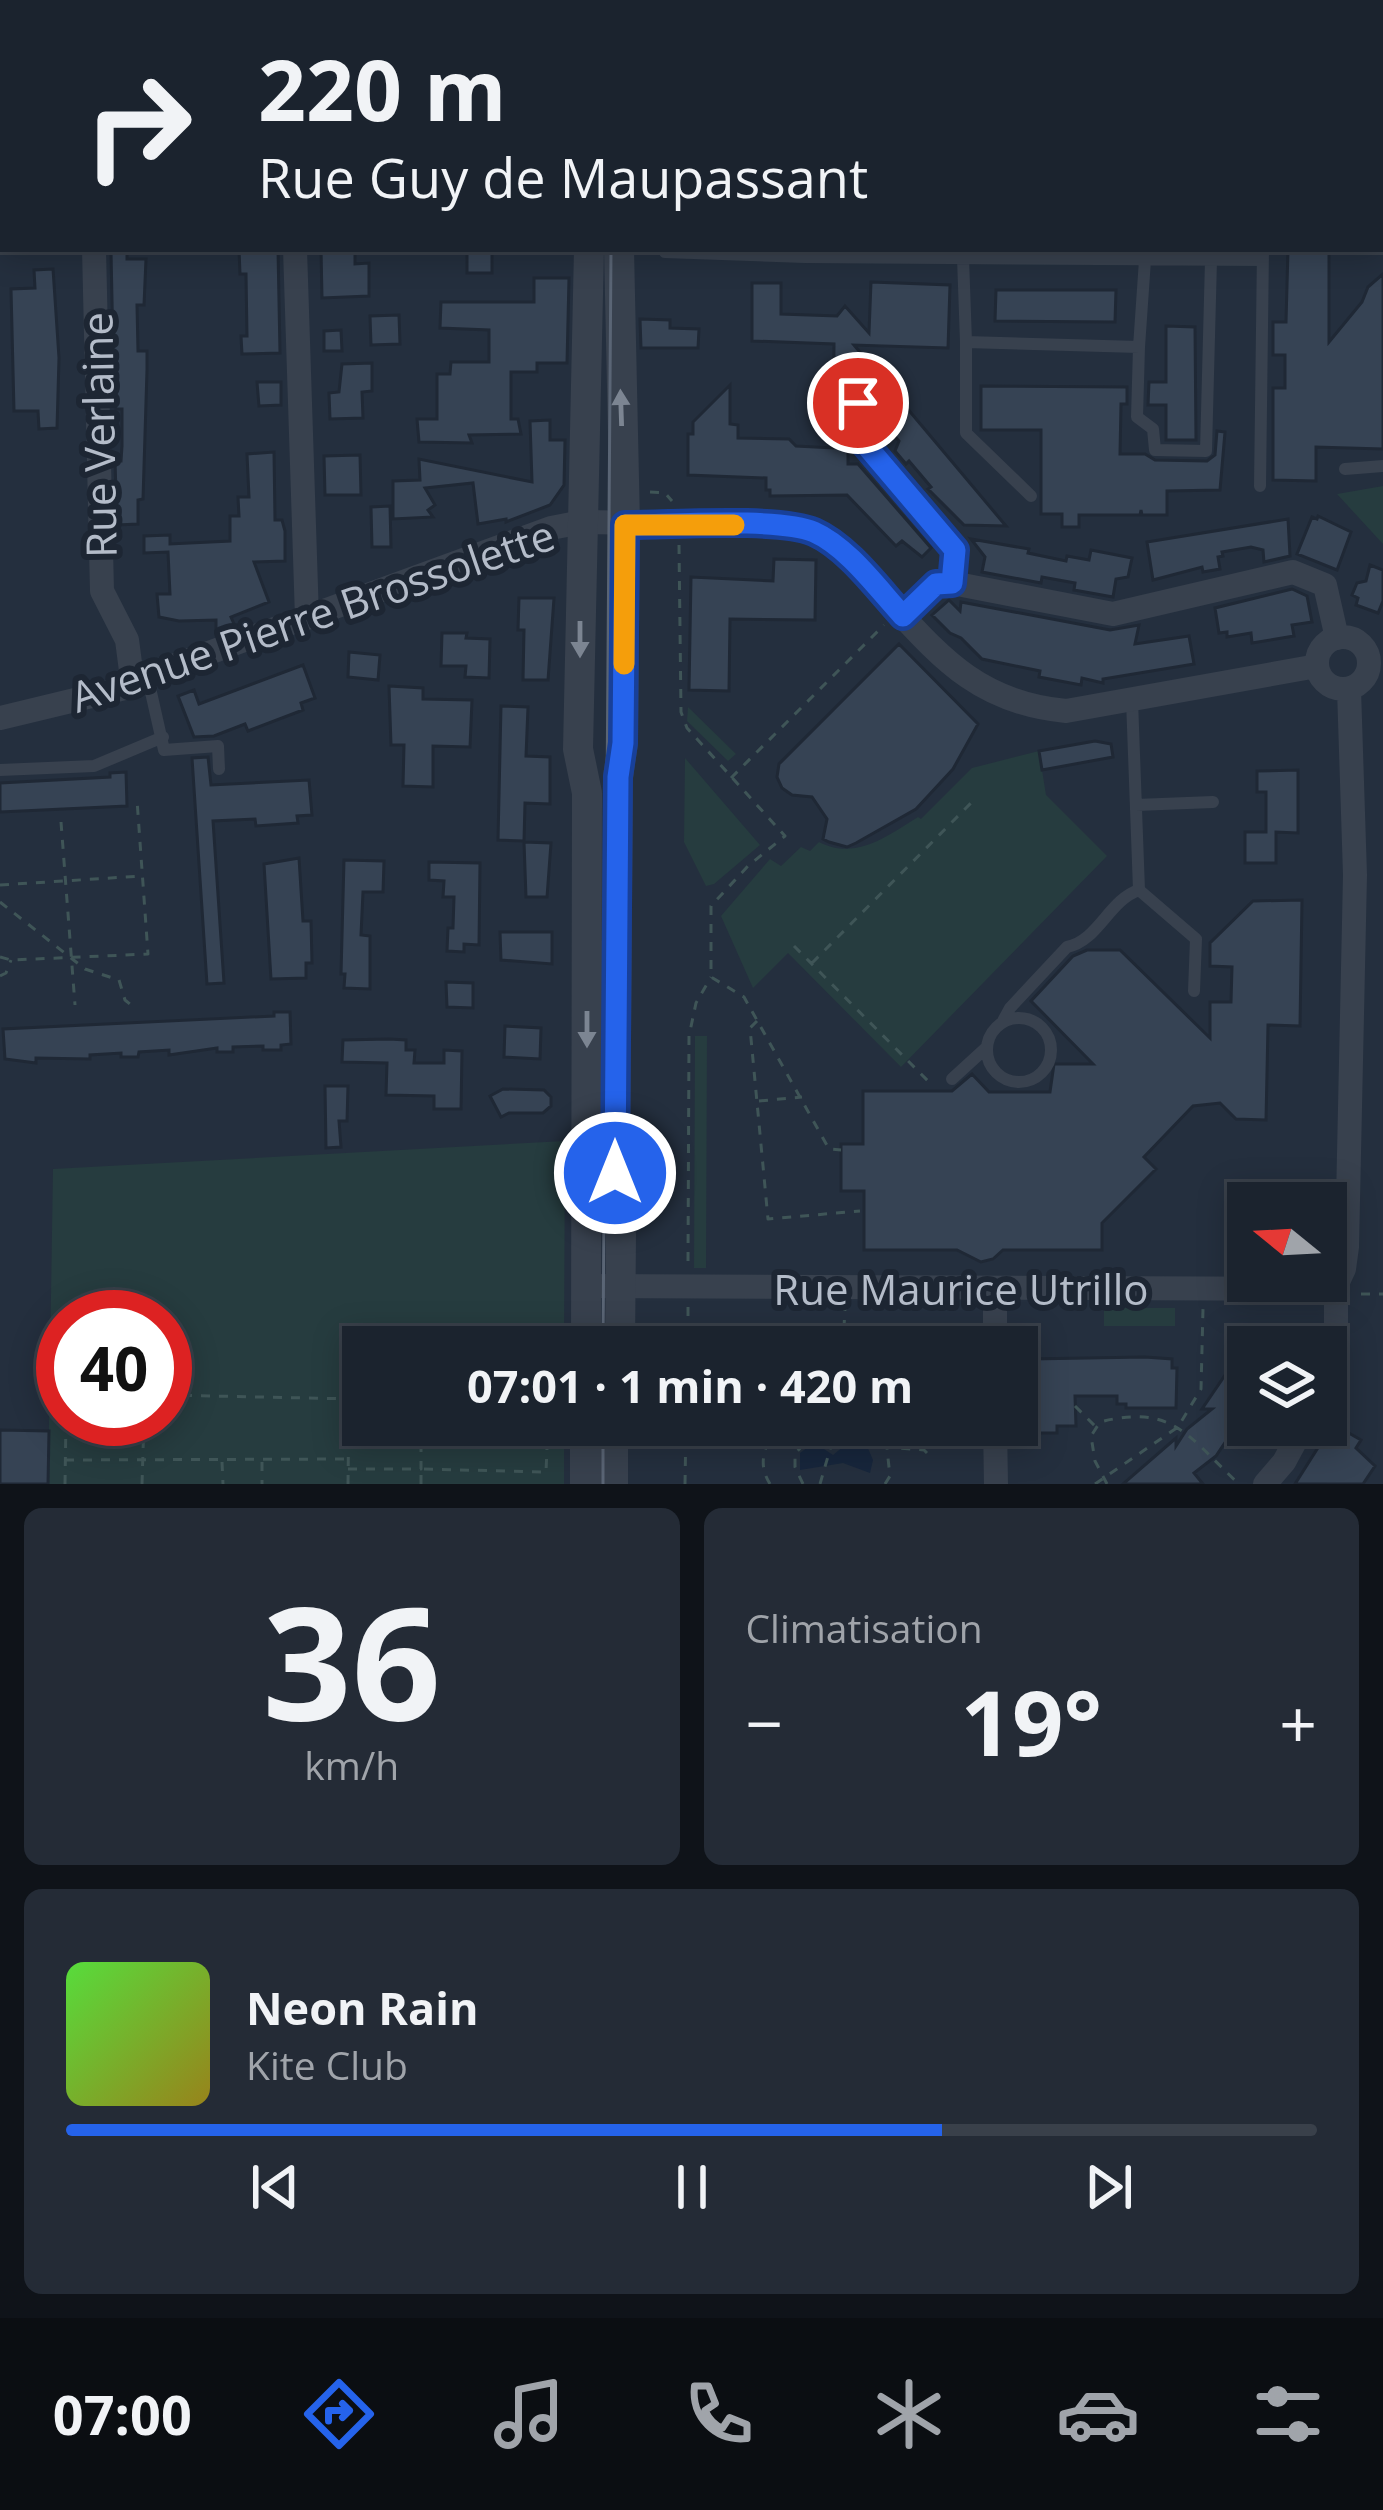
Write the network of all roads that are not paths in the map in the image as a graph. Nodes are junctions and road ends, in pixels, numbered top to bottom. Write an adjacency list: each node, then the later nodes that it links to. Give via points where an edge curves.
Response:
1 (94, 252): 27 (street, Rue Verlaine, via 101,591)
2 (295, 252): 23 (street)
3 (589, 252): 19 (street)
4 (619, 252): 20 (street, one-way to 4)
5 (665, 252): 6 (lane)
6 (749, 252): 7 (lane)
7 (804, 253): 9 (lane)
8 (1263, 255): 11 (lane); 17 (lane)
9 (963, 258): 10 (lane); 12 (lane)
10 (1145, 260): 11 (lane); 13 (lane)
11 (1211, 260): 13 (lane, via 1206,451 1155,450 1153,429 1137,417)
12 (966, 342): 13 (lane); 18 (lane, via 966,433)
13 (1139, 346)
14 (858, 403): 21 (street, via 859,437 955,550)
15 (1383, 466): 16 (lane)
16 (1345, 469)
17 (1260, 486)
18 (1031, 496)
19 (582, 523): 20 (street, Avenue Pierre Brossolette); 23 (street, Avenue Pierre Brossolette); 42 (street, one-way to 42)
20 (625, 525): 22 (street, Avenue Pierre Brossolette, via 815,532); 43 (street, via 615,1173)
21 (952, 583): 22 (street, via 936,584); 24 (street, via 1113,614 1293,572 1324,585)
22 (901, 614): 29 (street, Avenue Pierre Brossolette, via 976,685 1012,703 1066,711)
23 (308, 618): 27 (street, Avenue Pierre Brossolette)
24 (1337, 638): 25 (street, via 1358,641); 26 (street, via 1322,648)
25 (1376, 657): 28 (street)
26 (1317, 666): 28 (street, via 1328,685); 29 (street, Avenue Pierre Brossolette)
27 (140, 682): 30 (street, Avenue Pierre Brossolette); 31 (lane)
28 (1349, 689): 41 (street)
29 (1132, 700): 35 (lane)
30 (0, 718)
31 (163, 737): 32 (lane, via 164,749 218,746); 33 (lane, via 94,766)
32 (219, 769)
33 (0, 770)
34 (1213, 802): 35 (lane)
35 (1136, 806): 36 (lane)
36 (1139, 890): 37 (lane, via 1196,939); 38 (lane, via 1080,945 1067,947)
37 (1194, 991)
38 (1003, 1022): 39 (lane); 39 (lane, via 1041,1026 1051,1043 1048,1065 1032,1080 1010,1082 992,1069)
39 (987, 1047): 40 (lane)
40 (952, 1079)
41 (1347, 1224)
42 (586, 1286): 43 (street, Rue Maurice Utrillo); 46 (street)
43 (622, 1286): 45 (street, Rue Maurice Utrillo); 47 (street)
44 (1227, 1289): 45 (street, Rue Maurice Utrillo)
45 (995, 1290): 48 (street)
46 (586, 1326)
47 (621, 1326)
48 (995, 1326)
49 (585, 1446): 53 (street)
50 (613, 1446): 54 (street)
51 (995, 1446): 55 (street)
52 (1293, 1446): 56 (street)
53 (585, 1484)
54 (613, 1484)
55 (996, 1484)
56 (1265, 1484)

